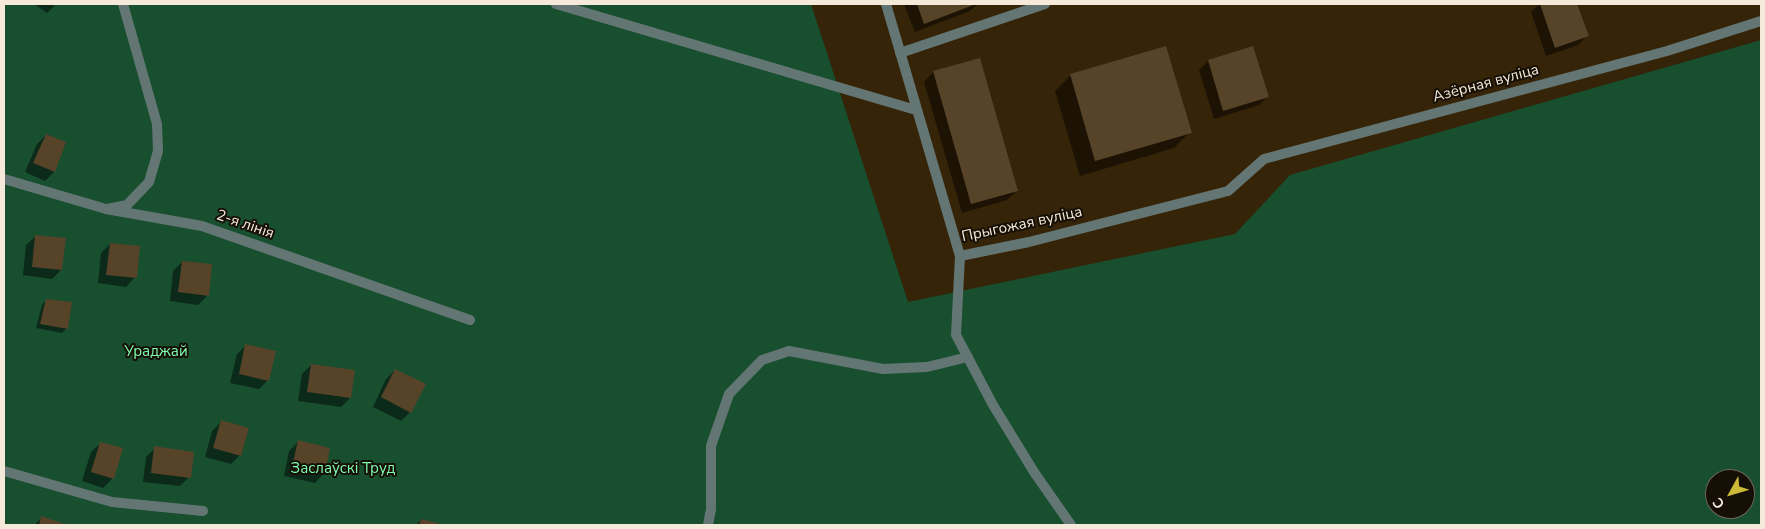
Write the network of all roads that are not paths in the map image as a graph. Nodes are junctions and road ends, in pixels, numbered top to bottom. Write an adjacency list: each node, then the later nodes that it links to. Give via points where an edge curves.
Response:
1 (123, 4): 10 (street, via 157,124 158,150 148,182 127,205)
2 (556, 4): 7 (street)
3 (886, 4): 6 (street, Прыгожая вуліца)
4 (1045, 4): 6 (street)
5 (1761, 21): 9 (street, Азёрная вуліца, via 1667,51 1264,159)
6 (900, 53): 7 (street, Прыгожая вуліца)
7 (916, 110): 11 (street, Прыгожая вуліца)
8 (4, 179): 10 (street, 2-я лінія)
9 (1228, 191): 11 (street, Прыгожая вуліца, via 1029,242)
10 (106, 209): 12 (street, 2-я лінія, via 202,226)
11 (960, 256): 13 (street, via 956,335)
12 (470, 320)
13 (968, 358): 16 (street, via 927,367 883,369 789,351 762,360 729,394 711,446); 17 (street, via 993,405)
14 (4, 471): 15 (street, via 112,502)
15 (203, 511)
16 (708, 525)
17 (1071, 525)

